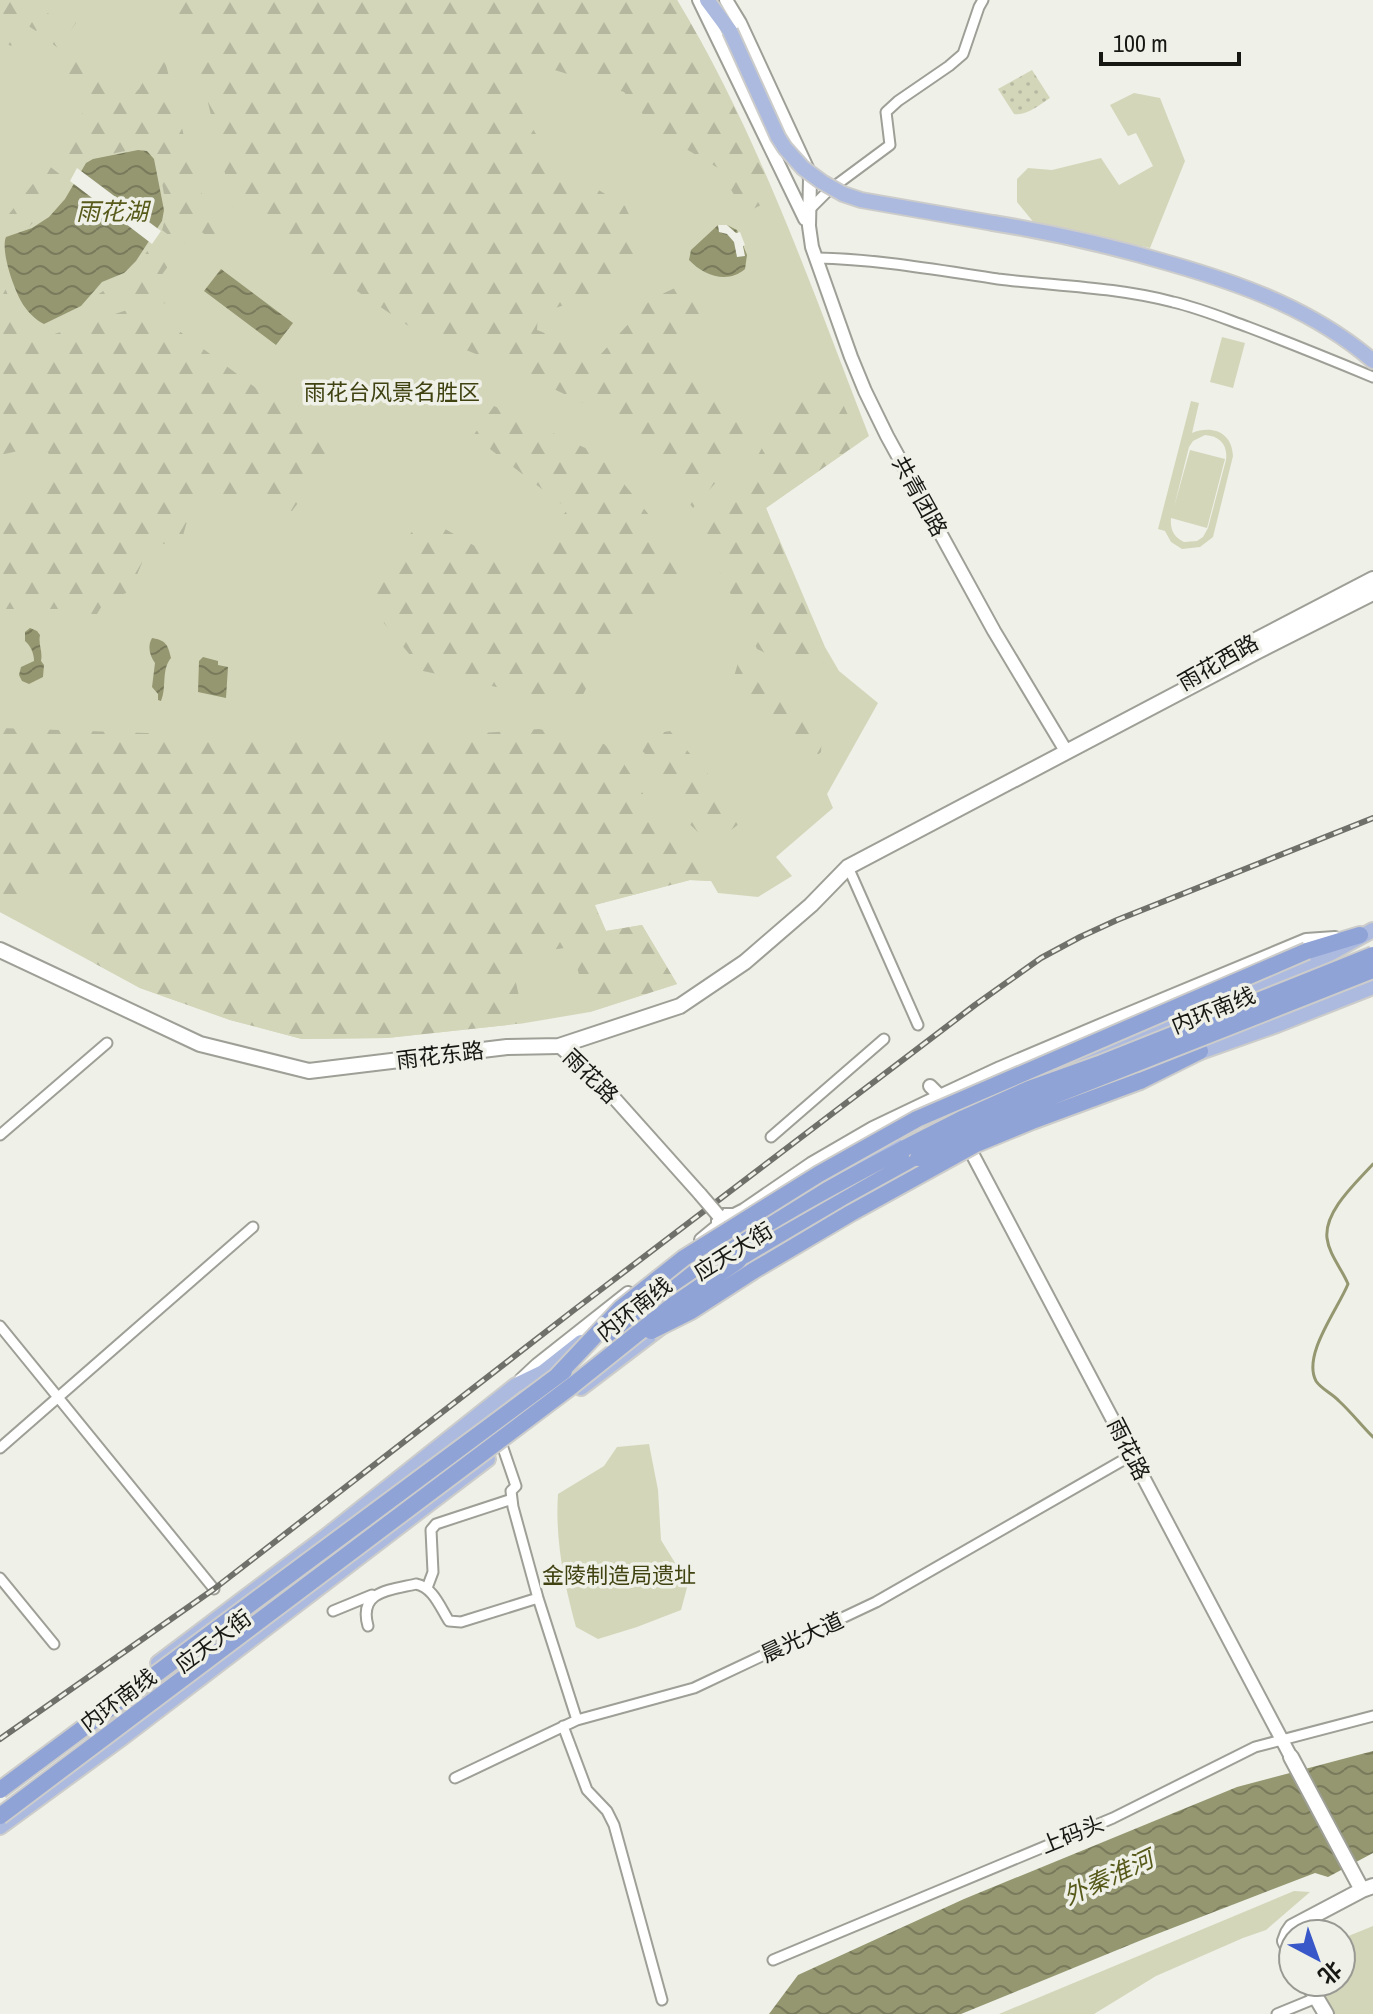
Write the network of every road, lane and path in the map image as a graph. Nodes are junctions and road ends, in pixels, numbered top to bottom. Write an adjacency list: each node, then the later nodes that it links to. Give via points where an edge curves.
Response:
1 (699, 0): 6 (street, 共青团路)
2 (707, 0): 8 (main road, bridge, via 730,31 778,137 793,158 843,194 1059,234 1210,275 1321,323)
3 (726, 0): 5 (street, 共青团路, via 808,170)
4 (983, 0): 5 (street, via 963,54 886,112 890,145)
5 (808, 212): 6 (street, 共青团路)
6 (809, 226): 7 (street, 共青团路)
7 (816, 258): 9 (street, via 871,260 1171,301); 12 (street, 共青团路, via 851,357 887,436)
8 (1373, 361)
9 (1373, 377)
10 (1373, 579): 12 (main road, 雨花西路, via 1254,641)
11 (1373, 593): 12 (main road, 雨花西路)
12 (1066, 751): 13 (main road, 雨花西路)
13 (848, 867): 19 (street); 22 (main road, 雨花东路, via 745,962 680,1006)
14 (1366, 932): 25 (street, via 1306,940); 26 (main road, 应天大街, via 1313,963); 34 (highway, bridge, via 1307,951 917,1119 684,1258 621,1308)
15 (0, 950): 22 (main road, 雨花东路, via 200,1044 309,1071 507,1047)
16 (1373, 955): 34 (highway, 内环南线, bridge, via 1029,1089 953,1124 839,1183 700,1267)
17 (1373, 970): 33 (highway, 内环南线, bridge, via 1005,1115 918,1158 738,1261)
18 (1373, 987): 23 (main road, 应天大街)
19 (918, 1025)
20 (884, 1039): 28 (street)
21 (107, 1043): 27 (street)
22 (559, 1046): 30 (street, 雨花路, bridge, via 599,1081)
23 (1200, 1051): 29 (main road, 应天大街); 33 (highway, bridge, via 1140,1081 976,1144 691,1311)
24 (930, 1086): 25 (street)
25 (940, 1096): 26 (street); 30 (street, via 811,1164 744,1210)
26 (955, 1111): 29 (street, 雨花路); 35 (main road, 应天大街, via 916,1128 735,1235 543,1372)
27 (0, 1135)
28 (771, 1137)
29 (966, 1142): 39 (main road, 应天大街, via 843,1209 696,1300); 40 (street, 雨花路)
30 (718, 1215): 35 (street, 应天大街, via 718,1226 708,1235)
31 (253, 1227): 36 (street)
32 (0, 1326): 36 (street)
33 (628, 1341): 58 (highway, 内环南线, bridge)
34 (556, 1377): 57 (highway, 内环南线, bridge)
35 (516, 1385): 37 (main road, 应天大街)
36 (58, 1397): 38 (street); 44 (street)
37 (477, 1416): 39 (main road); 56 (main road, 应天大街)
38 (0, 1448)
39 (503, 1448): 41 (street, via 516,1486); 59 (main road, 应天大街)
40 (1132, 1455): 51 (street, 晨光大道, via 876,1602 694,1688); 53 (street, 雨花路)
41 (512, 1499): 43 (street, via 436,1524 431,1530 433,1572); 46 (street)
42 (0, 1578): 49 (street)
43 (427, 1588): 45 (street, via 416,1584); 46 (street, via 449,1621)
44 (214, 1589)
45 (376, 1594): 47 (street); 48 (street, via 365,1616)
46 (538, 1598): 51 (street)
47 (333, 1611)
48 (368, 1626)
49 (54, 1644)
50 (1373, 1716): 53 (street, 上码头)
51 (577, 1720): 52 (street, 晨光大道)
52 (563, 1726): 55 (street, 晨光大道); 64 (street, via 587,1790 614,1825)
53 (1282, 1738): 54 (street, 雨花路); 62 (street, 上码头, via 1113,1818)
54 (1291, 1757): 60 (main road, via 1353,1875)
55 (455, 1778)
56 (0, 1782)
57 (0, 1790)
58 (0, 1816)
59 (0, 1827)
60 (1367, 1888): 61 (main road)
61 (1309, 1918)
62 (773, 1960)
63 (1316, 1998): 65 (street); 66 (main road)
64 (662, 2000)
65 (1277, 2014)
66 (1326, 2014)

